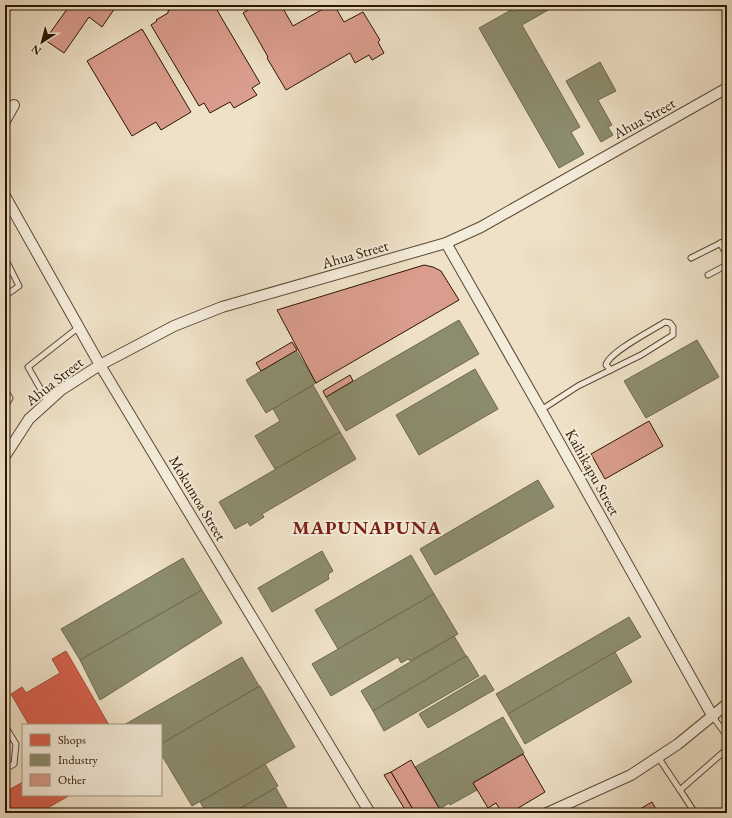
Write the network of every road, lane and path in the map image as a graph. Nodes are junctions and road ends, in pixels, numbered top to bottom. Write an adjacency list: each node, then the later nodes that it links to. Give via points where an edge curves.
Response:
1 (727, 88): 6 (street, Ahua Street, via 480,227)
2 (14, 105): 3 (street)
3 (5, 120)
4 (5, 196): 14 (street, Mokumoa Street)
5 (727, 240): 7 (lane)
6 (446, 243): 15 (street, Ahua Street, via 222,307 174,326); 20 (street, Kaihikapu Street)
7 (720, 243): 8 (lane); 10 (lane)
8 (727, 255)
9 (5, 258): 13 (lane, via 19,286)
10 (691, 258)
11 (727, 260): 12 (lane, via 725,266)
12 (708, 276)
13 (5, 296)
14 (79, 327): 15 (street, Mokumoa Street); 18 (lane, via 28,367)
15 (100, 364): 18 (street, Ahua Street, via 61,390); 30 (street, Mokumoa Street)
16 (611, 370): 16 (lane, via 673,335 673,327 665,322 618,351 607,360 606,365); 20 (lane, via 578,386)
17 (5, 390): 19 (lane, via 10,398)
18 (48, 402): 21 (street, Ahua Street, via 29,419)
19 (5, 407)
20 (541, 410): 23 (street, Kaihikapu Street)
21 (5, 456)
22 (726, 706): 23 (street)
23 (713, 716): 25 (lane); 27 (street)
24 (5, 726): 28 (lane, via 16,744 14,764)
25 (727, 736)
26 (727, 749): 29 (lane)
27 (658, 757): 29 (lane); 31 (street, via 631,775)
28 (5, 769)
29 (680, 790): 32 (lane)
30 (370, 813)
31 (547, 813)
32 (695, 813)

